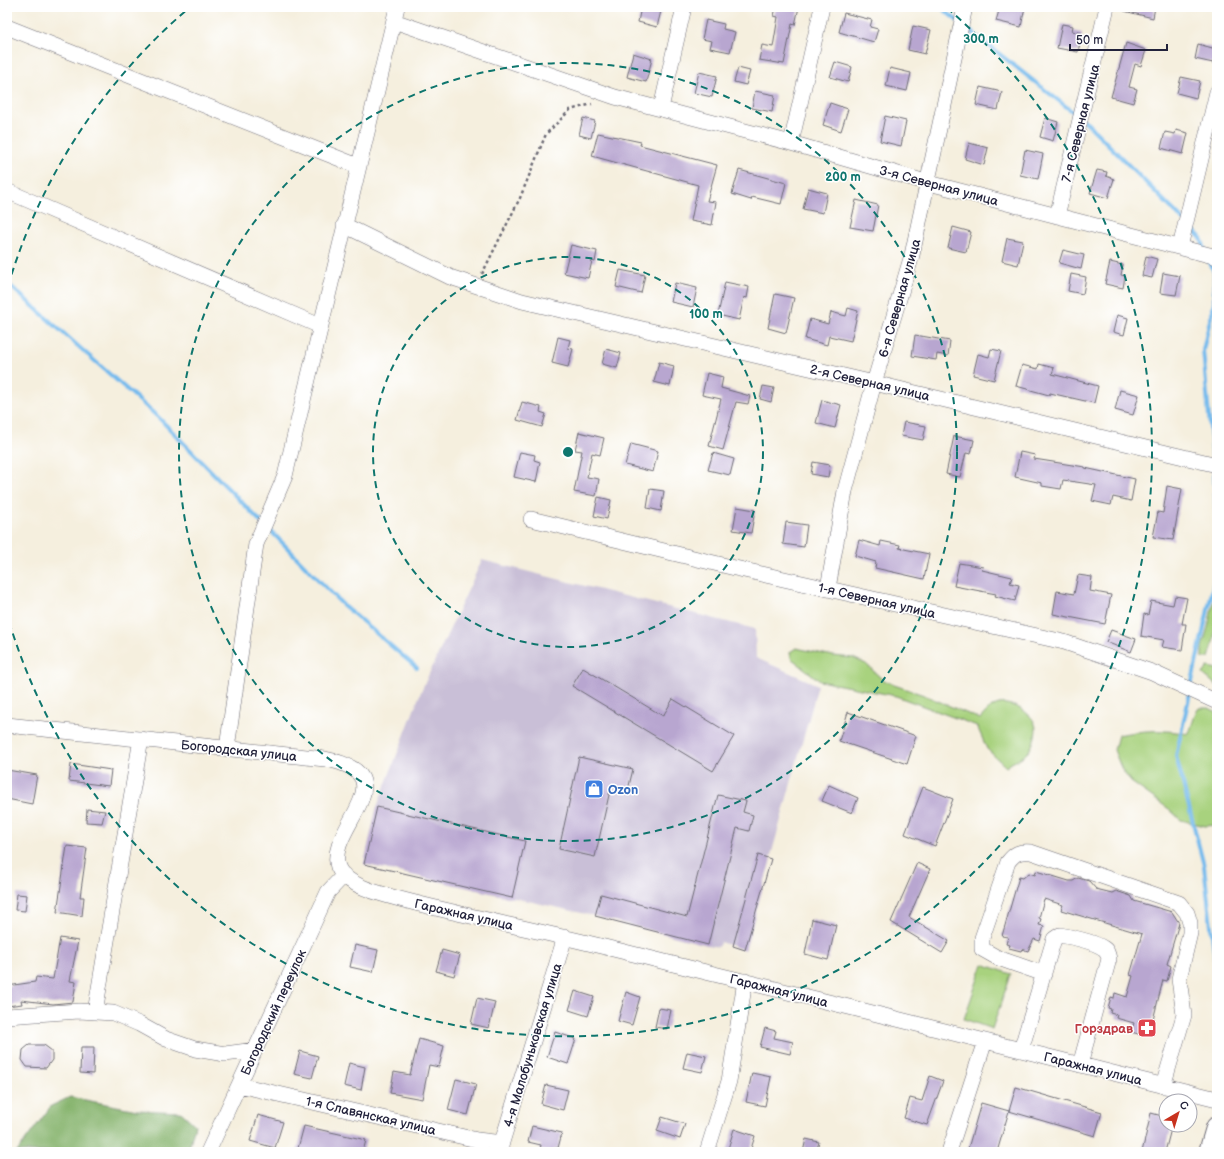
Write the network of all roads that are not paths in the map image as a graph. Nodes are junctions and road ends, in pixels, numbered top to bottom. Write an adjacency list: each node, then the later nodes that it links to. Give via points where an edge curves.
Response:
1 (684, 7): 8 (street)
2 (822, 7): 9 (street)
3 (965, 7): 11 (street, 6-я Северная улица)
4 (1107, 7): 13 (street, 7-я Северная улица)
5 (396, 14): 8 (street, 3-я Северная улица, via 615,97); 10 (street)
6 (7, 27): 10 (street)
7 (1217, 92): 15 (street)
8 (661, 108): 9 (street, 3-я Северная улица)
9 (791, 143): 11 (street, 3-я Северная улица)
10 (358, 166): 14 (street)
11 (929, 183): 13 (street, 3-я Северная улица); 18 (street, 6-я Северная улица, via 912,255)
12 (7, 191): 17 (street)
13 (1057, 216): 15 (street, 3-я Северная улица)
14 (344, 225): 17 (street); 18 (street, 2-я Северная улица, via 450,277 522,301)
15 (1180, 247): 16 (street, 3-я Северная улица)
16 (1217, 257)
17 (320, 326): 25 (street, via 285,476 256,544)
18 (874, 383): 19 (street, 2-я Северная улица); 21 (street, 6-я Северная улица, via 845,491)
19 (1217, 465)
20 (531, 519): 21 (street, 1-я Северная улица)
21 (828, 588): 22 (street, 1-я Северная улица, via 1064,642 1152,672)
22 (1217, 702)
23 (7, 725): 24 (street, Богородская улица)
24 (142, 739): 25 (street, Богородская улица); 30 (street)
25 (227, 748): 26 (street, Богородская улица, via 325,759 344,762 352,767 359,775 363,790 362,798 340,843 337,856 338,868)
26 (344, 875): 27 (street, Гаражная улица, via 367,889 382,894); 33 (street, Богородский переулок, via 328,892)
27 (565, 937): 29 (street, Гаражная улица); 40 (street, 4-я Малобуньковская улица)
28 (1044, 974): 34 (street); 35 (street, via 1054,939 1060,935 1103,947 1107,952 1109,959); 37 (street, via 998,958 982,949 982,938 1008,862 1015,854 1031,852 1179,903 1187,913 1190,923 1179,979 1184,1015)
29 (745, 981): 32 (street, Гаражная улица); 42 (street, via 729,1081)
30 (95, 1012): 31 (street); 33 (street, via 113,1013 166,1039 196,1049 225,1054)
31 (7, 1016)
32 (985, 1041): 34 (street, Гаражная улица); 43 (street)
33 (256, 1050): 36 (street, Богородский переулок)
34 (1021, 1050): 35 (street, Гаражная улица)
35 (1080, 1065): 37 (street, Гаражная улица)
36 (239, 1085): 40 (street, 1-я Славянская улица); 41 (street, Богородский переулок)
37 (1164, 1086): 38 (street, Гаражная улица)
38 (1217, 1099)
39 (1217, 1128): 44 (highway)
40 (501, 1147)
41 (208, 1152)
42 (707, 1152)
43 (949, 1152)
44 (1210, 1152)

